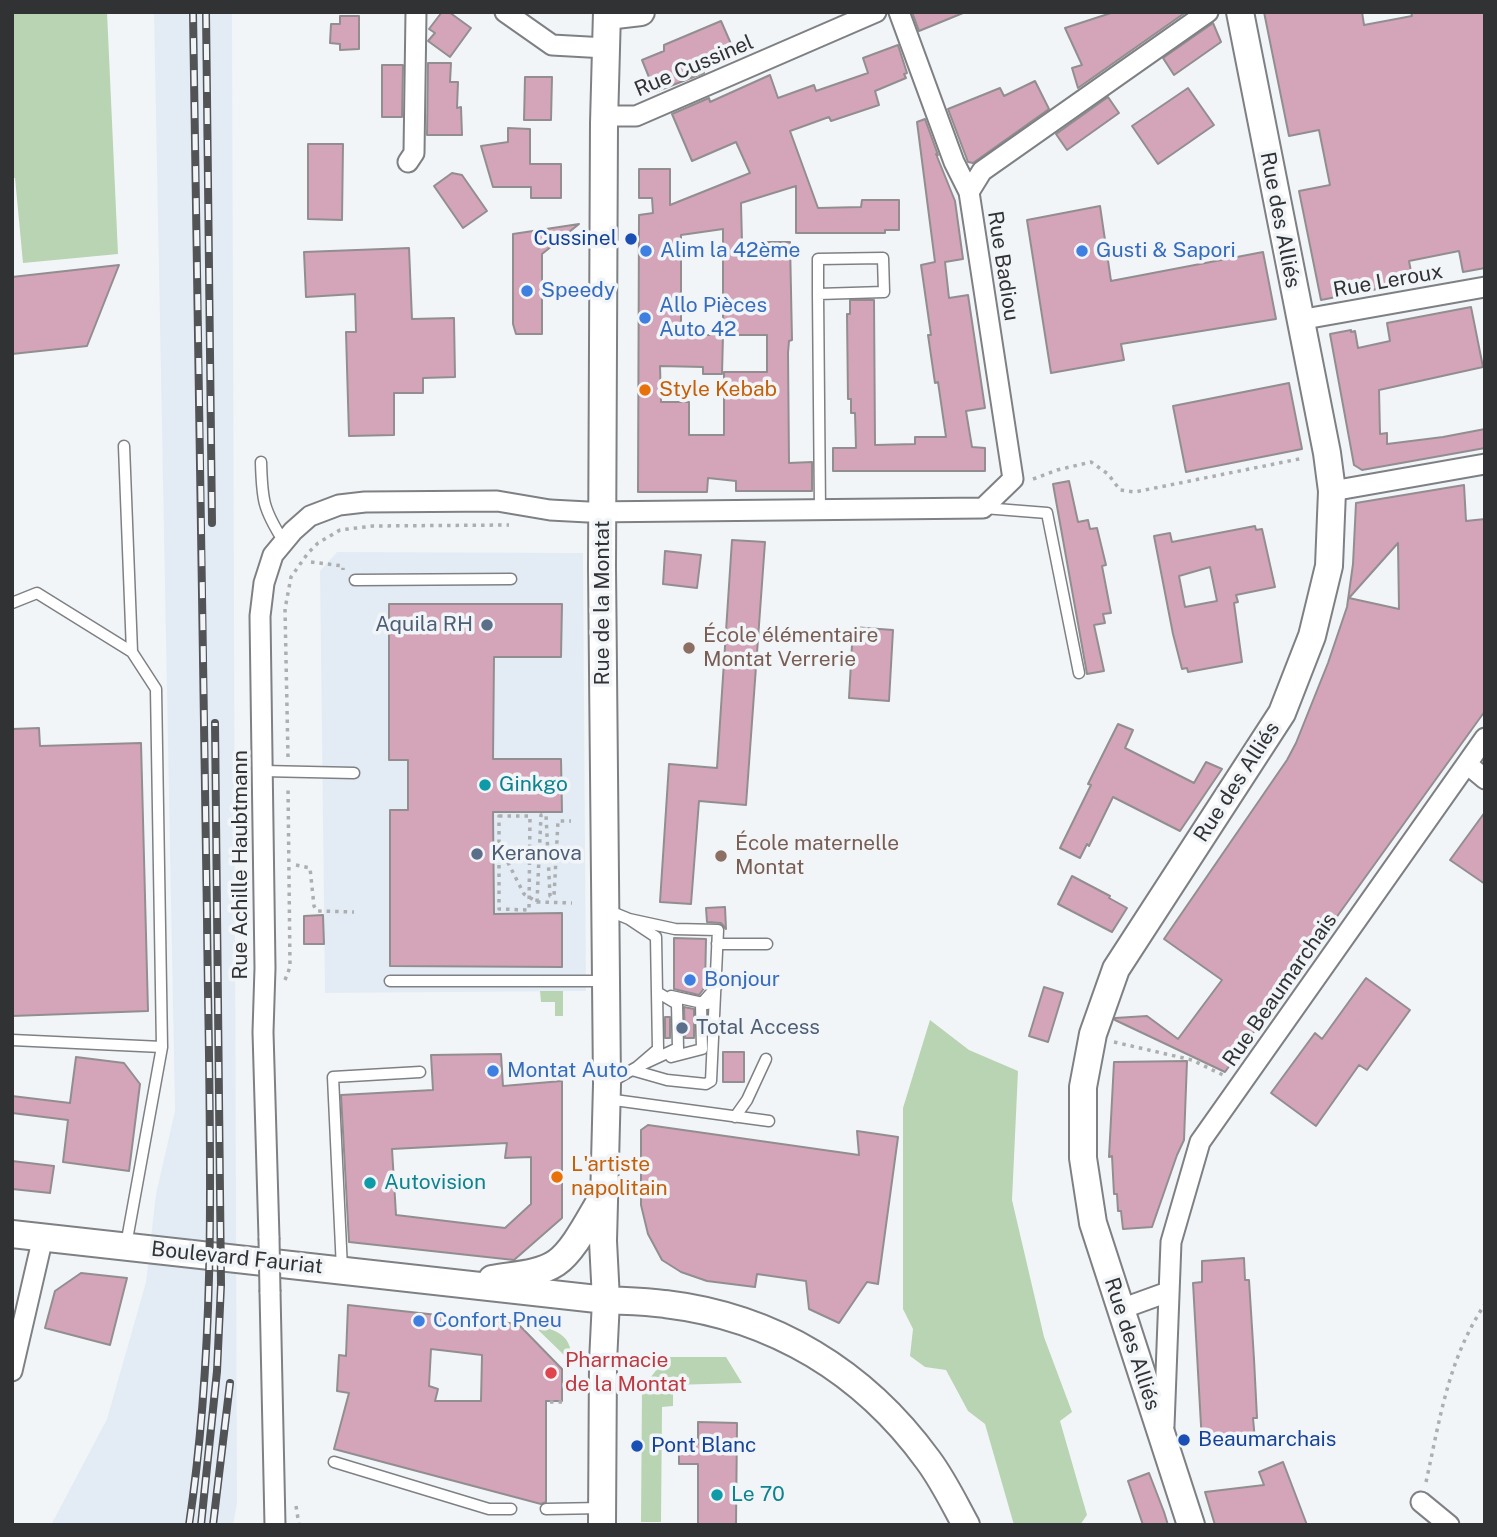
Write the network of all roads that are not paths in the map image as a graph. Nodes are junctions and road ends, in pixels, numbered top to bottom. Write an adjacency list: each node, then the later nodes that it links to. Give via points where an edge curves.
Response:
1 (415, 12): 11 (street, via 414,153)
2 (505, 12): 9 (street, via 552,45)
3 (641, 12): 8 (main road)
4 (876, 12): 10 (street, Rue Cussinel, via 636,116)
5 (899, 12): 12 (street)
6 (1208, 12): 12 (street, Rue Badiou, via 982,171)
7 (1240, 12): 15 (main road, Rue des Alliés)
8 (607, 14): 9 (main road, Rue de la Montat)
9 (606, 48): 10 (main road, Rue de la Montat)
10 (604, 116): 22 (main road, Rue de la Montat)
11 (408, 162)
12 (969, 192): 20 (street, Rue Badiou, via 1013,479)
13 (1485, 287): 15 (street, Rue Leroux)
14 (818, 294): 14 (lane, via 818,259 883,258 884,292); 21 (lane)
15 (1299, 320): 19 (main road, Rue des Alliés)
16 (124, 446): 27 (lane)
17 (261, 462): 23 (lane, via 262,500)
18 (1485, 464): 19 (street)
19 (1332, 491): 60 (main road, Rue des Alliés, via 1329,566 1312,636 1282,713 1116,969 1093,1034 1083,1087 1083,1158 1093,1223)
20 (983, 508): 21 (street); 28 (lane, via 1047,513)
21 (820, 510): 22 (street)
22 (603, 512): 23 (street, Rue Achille Haubtmann, via 497,501 365,502 339,505 310,516); 34 (main road, Rue de la Montat)
23 (284, 542): 31 (street, Rue Achille Haubtmann, via 273,555 260,616)
24 (511, 579): 25 (lane)
25 (355, 580)
26 (12, 603): 27 (lane, via 37,593)
27 (132, 652): 45 (lane, via 156,688)
28 (1079, 673)
29 (1485, 738): 30 (street, Rue Beaumarchais)
30 (1466, 764): 33 (street); 58 (street, Rue Beaumarchais, via 1200,1142 1171,1242)
31 (263, 771): 32 (lane); 67 (street, Rue Achille Haubtmann, bridge, via 263,1032)
32 (354, 772)
33 (1485, 779)
34 (604, 909): 35 (lane); 39 (main road, Rue de la Montat)
35 (629, 919): 36 (lane, via 675,929 718,930); 41 (lane, via 656,937)
36 (718, 944): 37 (lane); 40 (lane)
37 (767, 944)
38 (390, 981): 39 (lane)
39 (606, 981): 49 (main road, Rue de la Montat)
40 (717, 986): 42 (lane); 43 (lane)
41 (657, 992): 42 (lane); 47 (lane, via 658,1049); 47 (lane, via 677,1004 678,1048)
42 (701, 1004): 43 (lane); 47 (lane, via 702,1048)
43 (713, 1005): 47 (lane, via 709,1083 667,1080)
44 (12, 1040): 45 (lane)
45 (162, 1047): 55 (lane)
46 (766, 1059): 50 (lane)
47 (634, 1069): 49 (lane)
48 (420, 1072): 56 (lane, via 333,1077)
49 (607, 1092): 50 (lane); 52 (main road, Rue de la Montat)
50 (736, 1117): 51 (lane)
51 (769, 1121)
52 (605, 1195): 57 (main road, Boulevard Fauriat, via 572,1248 556,1263 537,1271); 59 (main road, Rue de la Montat)
53 (12, 1234): 54 (main road, Boulevard Fauriat)
54 (43, 1237): 55 (main road, Boulevard Fauriat); 61 (street)
55 (126, 1245): 56 (main road, Boulevard Fauriat)
56 (342, 1269): 57 (main road, Boulevard Fauriat)
57 (462, 1284): 59 (main road, Boulevard Fauriat)
58 (1168, 1292): 60 (street); 62 (street, Rue Beaumarchais)
59 (606, 1300): 66 (main road, Rue de la Montat); 68 (main road, Boulevard Fauriat, via 709,1312 752,1324 818,1354 875,1398 929,1461)
60 (1121, 1309): 62 (main road, Rue des Alliés)
61 (12, 1371)
62 (1163, 1440): 69 (main road, Rue des Alliés)
63 (334, 1462): 64 (lane, via 489,1509)
64 (511, 1509)
65 (546, 1509): 66 (lane)
66 (603, 1516)
67 (275, 1525)
68 (966, 1525)
69 (1191, 1525)
70 (1426, 1525): 71 (street, via 1421,1502)
71 (1449, 1525)

